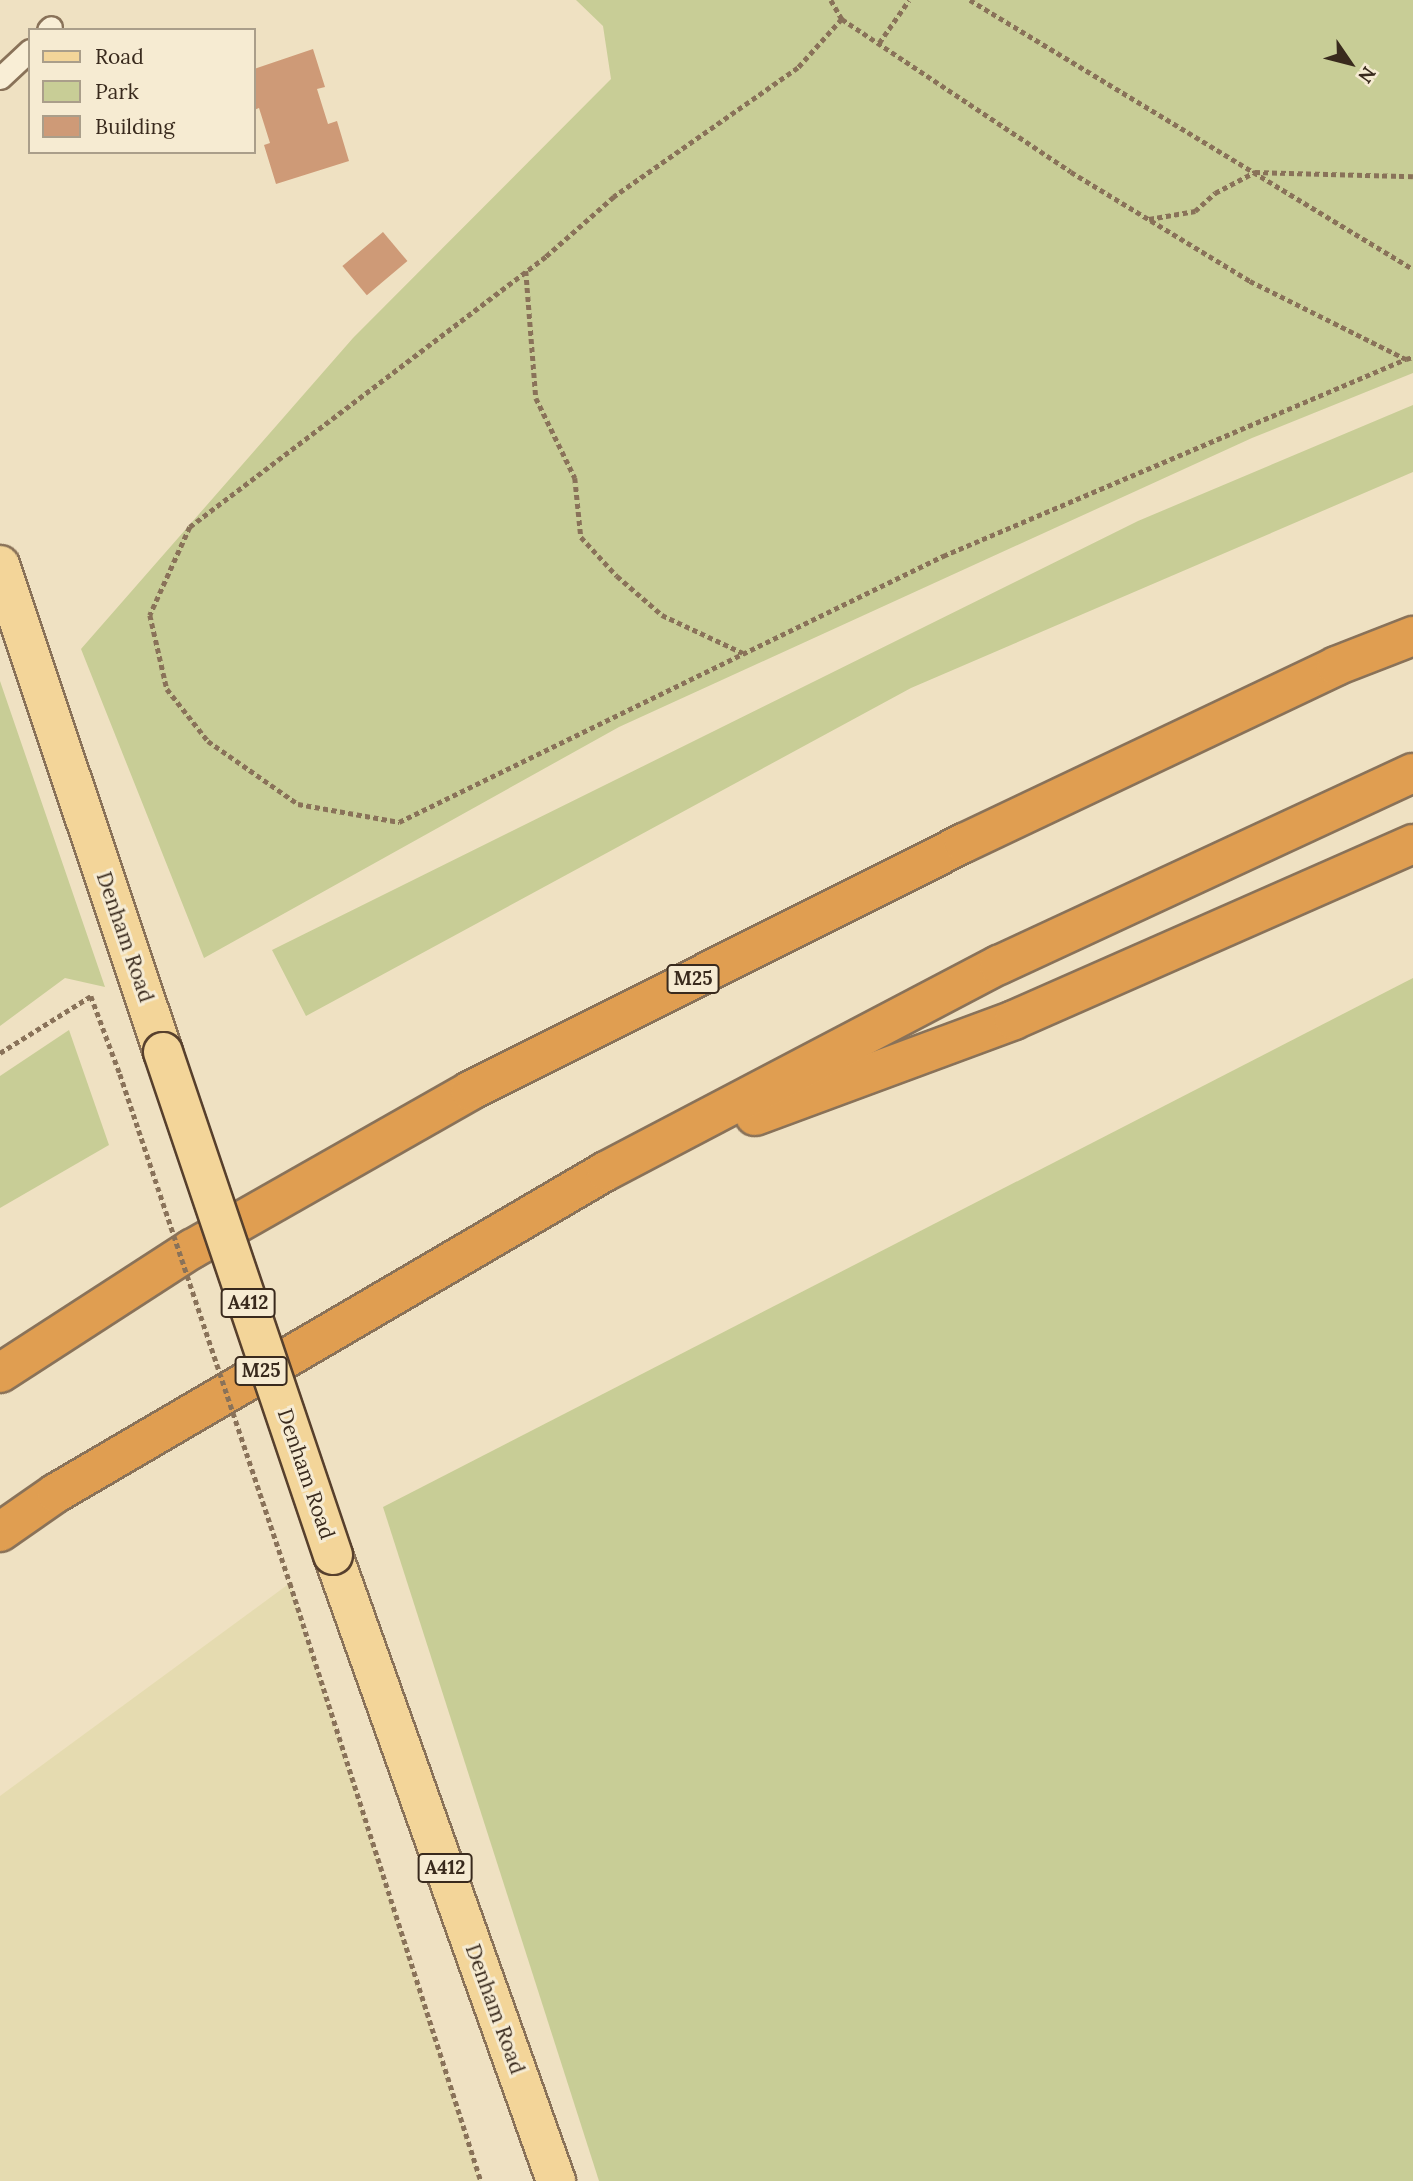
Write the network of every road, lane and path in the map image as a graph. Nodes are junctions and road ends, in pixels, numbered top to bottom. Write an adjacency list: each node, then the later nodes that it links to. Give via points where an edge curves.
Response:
1 (831, 0): 4 (path)
2 (909, 0): 5 (path)
3 (970, 0): 8 (path)
4 (842, 19): 5 (path); 12 (path, via 798,68 614,197)
5 (879, 43): 10 (path)
6 (28, 52): 7 (lane)
7 (0, 78)
8 (1255, 173): 9 (path); 10 (path, via 1215,193 1195,211); 11 (path)
9 (1413, 176)
10 (1148, 219): 14 (path, via 1250,281)
11 (1413, 269)
12 (526, 271): 17 (path, via 536,398 575,478 581,537 662,615); 17 (path, via 190,527 149,615 167,689 208,741 298,804 399,821)
13 (1413, 357): 14 (path)
14 (1406, 359): 17 (path, via 943,556)
15 (0, 565): 25 (main road, Denham Road / A412, bridge, via 333,1555)
16 (1413, 636): 22 (highway, M25, via 1336,666 964,843 470,1091 192,1249)
17 (744, 653)
18 (1413, 773): 21 (highway, M25, via 999,965)
19 (1413, 844): 21 (highway, M25, via 1014,1020)
20 (0, 1053): 24 (path, bridge, via 91,996 290,1583)
21 (606, 1171): 23 (highway, M25, via 68,1485)
22 (0, 1373)
23 (0, 1532)
24 (481, 2181)
25 (556, 2181)

